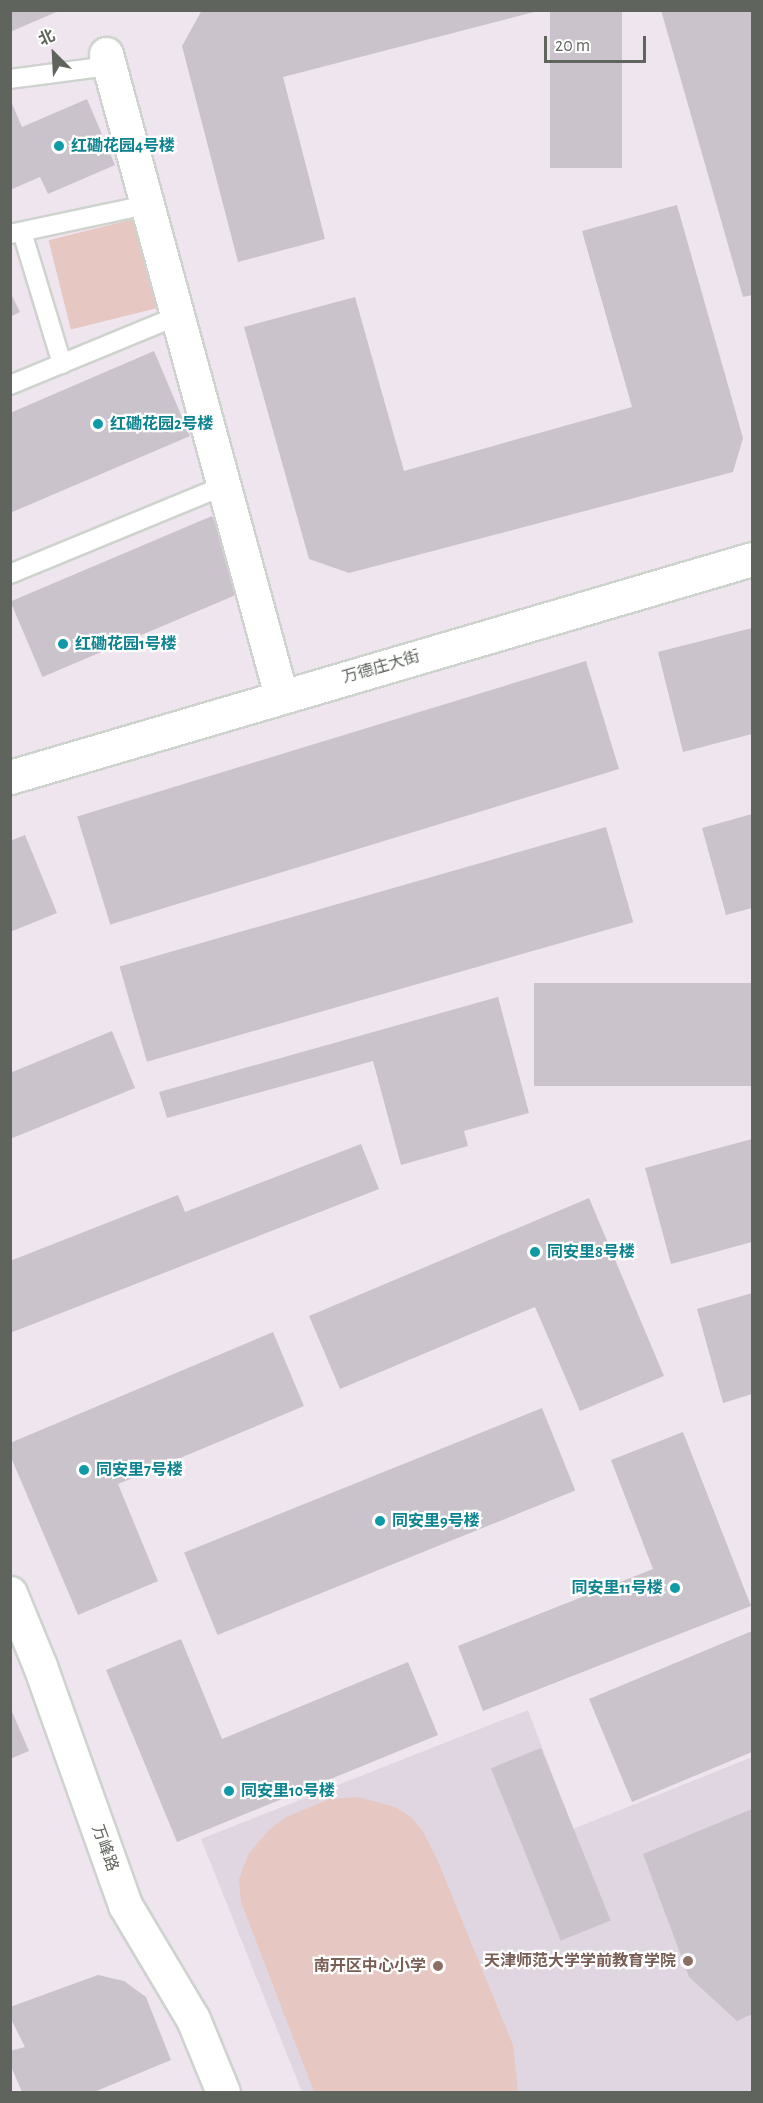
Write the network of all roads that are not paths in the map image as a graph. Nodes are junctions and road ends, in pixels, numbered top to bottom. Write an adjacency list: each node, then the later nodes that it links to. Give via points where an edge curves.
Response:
1 (107, 60): 2 (lane); 3 (street)
2 (10, 79)
3 (147, 205): 4 (lane); 5 (street)
4 (16, 233): 6 (lane)
5 (177, 316): 6 (lane); 8 (street)
6 (62, 364): 7 (lane)
7 (10, 385)
8 (224, 486): 10 (lane); 11 (street)
9 (753, 559): 11 (street, 万德庄大街)
10 (10, 574)
11 (281, 696): 12 (street, 万德庄大街)
12 (10, 777)
13 (10, 1593): 14 (street, 万峰路, via 125,1905 193,2019)
14 (223, 2092)

